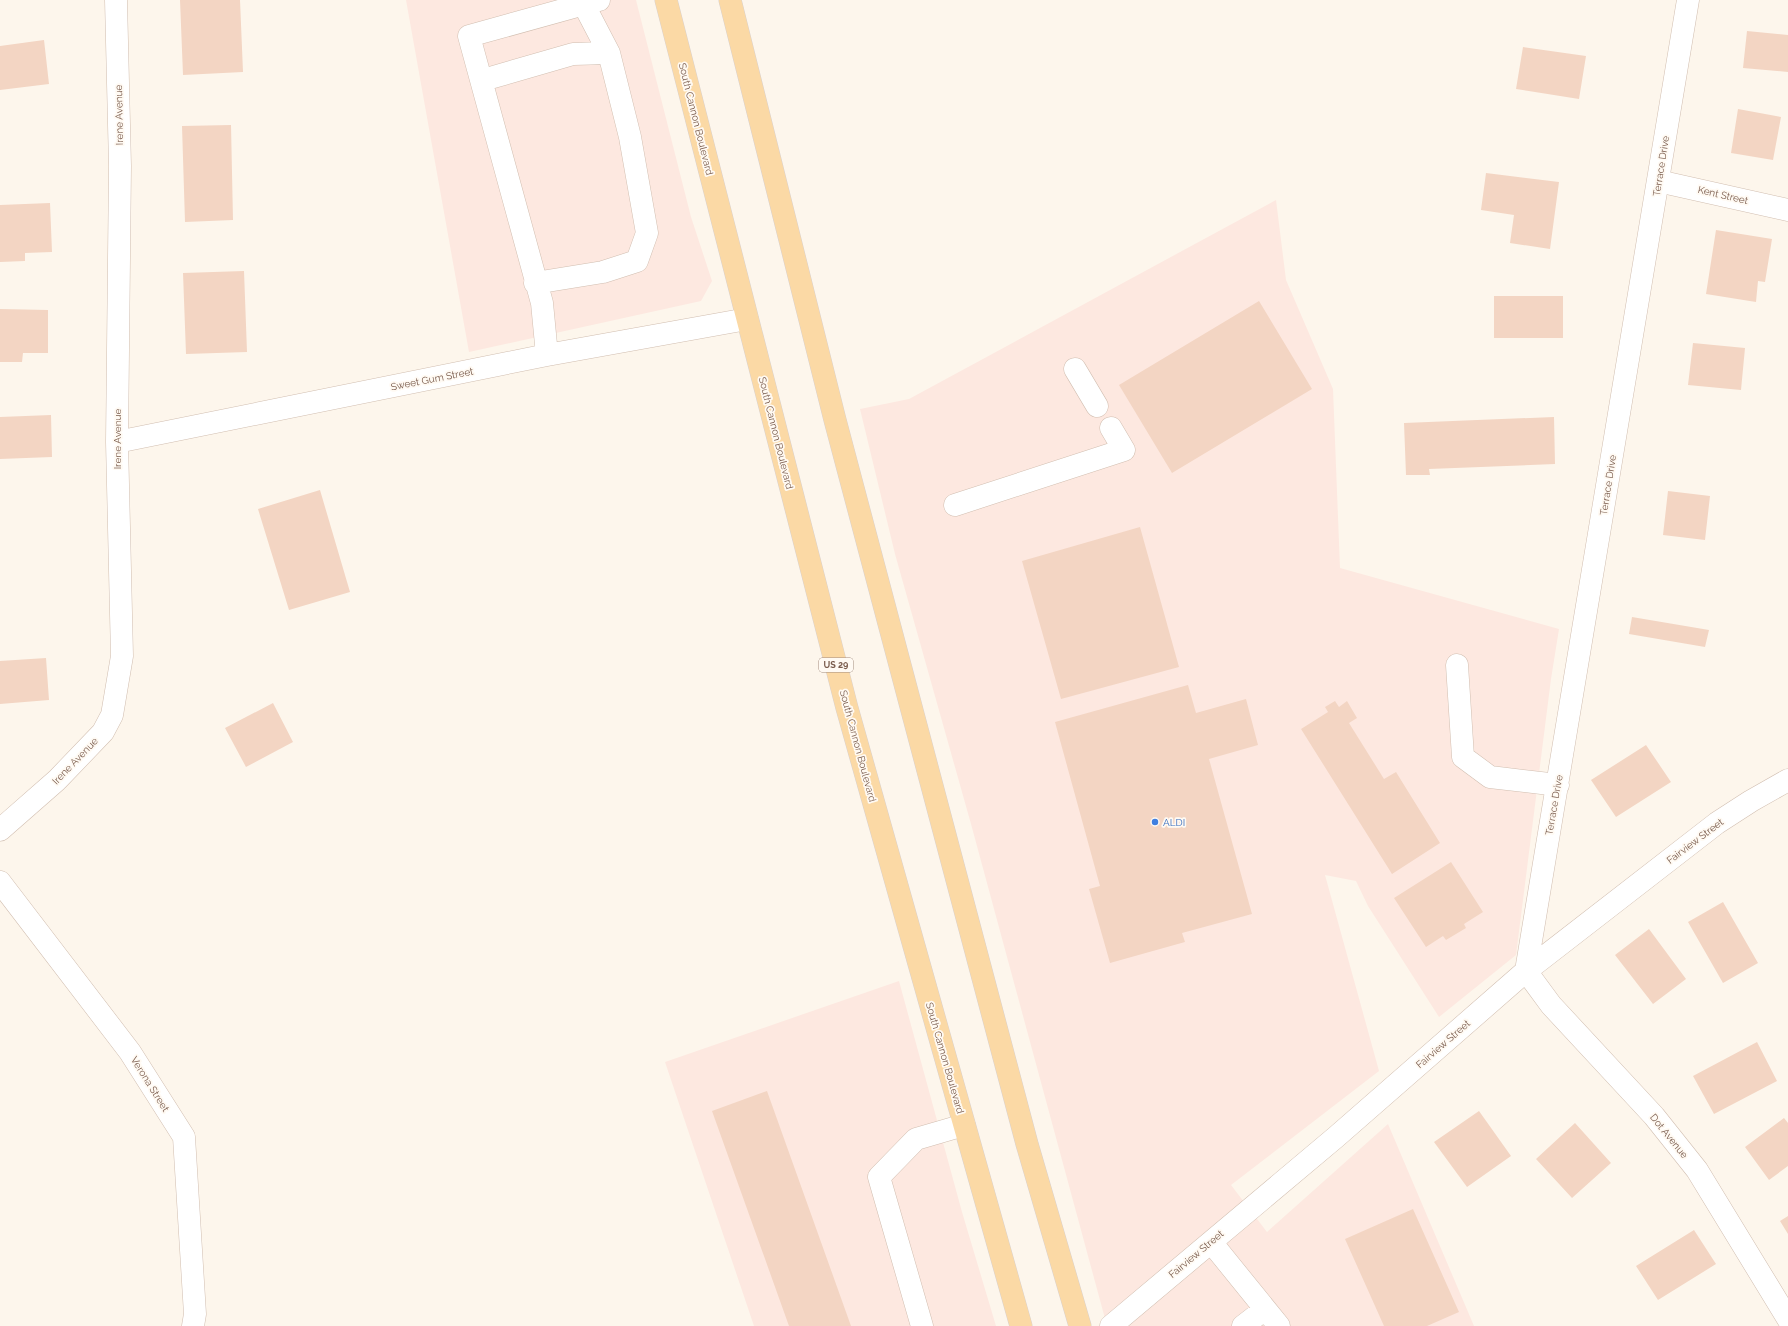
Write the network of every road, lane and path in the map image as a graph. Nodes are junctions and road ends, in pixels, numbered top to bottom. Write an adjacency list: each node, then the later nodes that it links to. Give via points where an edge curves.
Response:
1 (116, 0): 16 (street, Irene Avenue, via 120,166)
2 (666, 0): 11 (main road, South Cannon Boulevard / US 29)
3 (730, 0): 31 (main road, via 836,428 1027,1144)
4 (1688, 0): 8 (street, Terrace Drive)
5 (591, 3): 6 (street); 7 (street, via 470,36)
6 (609, 53): 7 (street, via 573,54); 10 (street, via 626,122 647,233 637,261 603,272)
7 (483, 80): 10 (street)
8 (1658, 181): 9 (street, Kent Street); 20 (street, Terrace Drive)
9 (1788, 210)
10 (535, 283): 12 (street, via 542,303)
11 (747, 319): 12 (street, Sweet Gum Street); 24 (main road, South Cannon Boulevard / US 29, via 847,708)
12 (547, 356): 16 (street, Sweet Gum Street)
13 (1075, 369): 14 (street)
14 (1098, 406)
15 (1111, 428): 17 (street, via 1124,450)
16 (117, 442): 21 (street, Irene Avenue, via 122,656 112,715 103,732 57,780)
17 (955, 505)
18 (1457, 665): 20 (street, via 1463,757 1490,777)
19 (1788, 780): 23 (street, Fairview Street, via 1717,823)
20 (1558, 785): 23 (street, Terrace Drive)
21 (0, 830)
22 (0, 882): 28 (street, Verona Street, via 130,1052 184,1137 195,1314)
23 (1526, 971): 25 (street, Fairview Street); 27 (street, Dot Avenue, via 1551,1005 1654,1116 1697,1170)
24 (964, 1125): 29 (street, via 916,1139 879,1177); 30 (main road, South Cannon Boulevard / US 29)
25 (1211, 1242): 26 (street); 32 (street, Fairview Street)
26 (1265, 1309): 33 (street); 34 (street)
27 (1788, 1319)
28 (193, 1326)
29 (922, 1326)
30 (1021, 1326)
31 (1080, 1326)
32 (1111, 1326)
33 (1243, 1326)
34 (1279, 1326)

